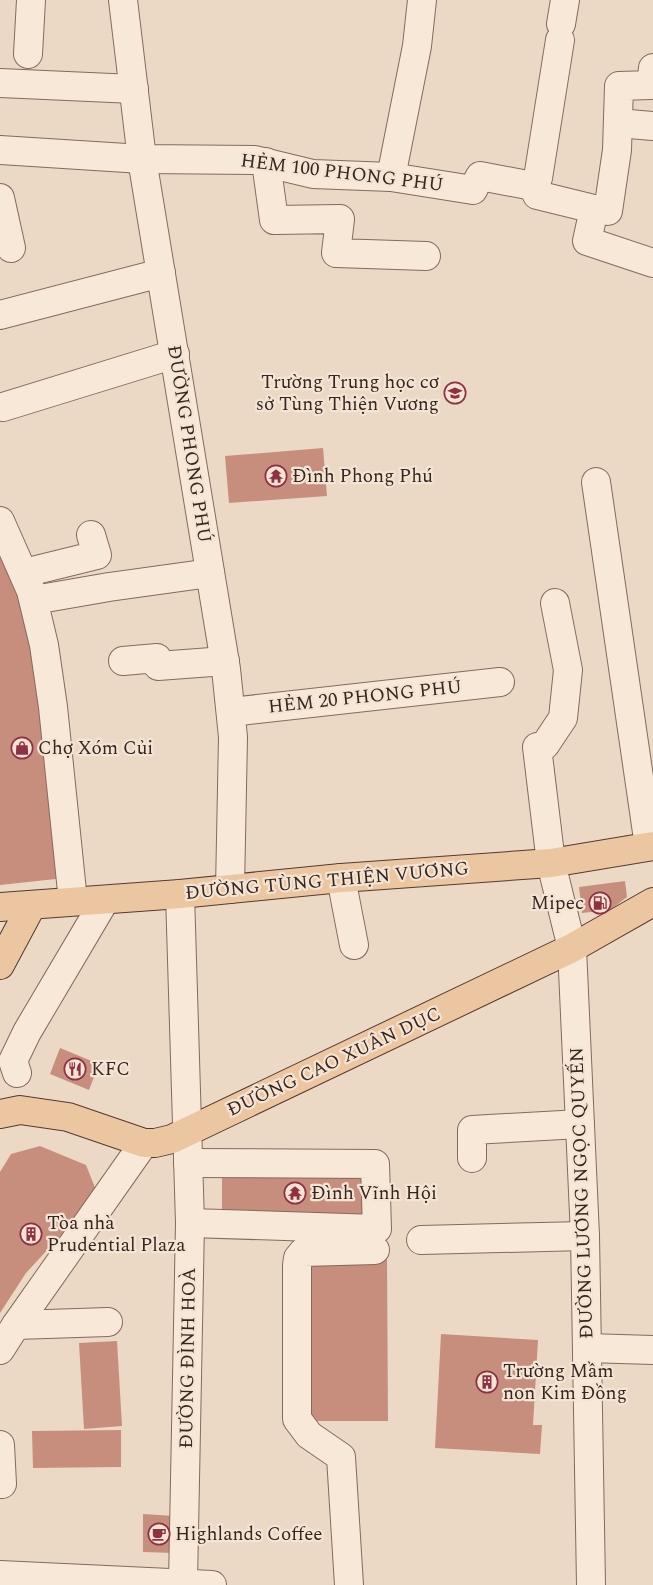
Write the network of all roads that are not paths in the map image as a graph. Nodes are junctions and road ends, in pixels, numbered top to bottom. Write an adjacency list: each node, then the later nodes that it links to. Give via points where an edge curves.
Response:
1 (31, 0): 5 (street)
2 (122, 0): 8 (street, ĐƯỜNG PHONG PHÚ)
3 (422, 0): 14 (street, via 417,46)
4 (562, 21): 15 (street, via 538,178)
5 (28, 54)
6 (653, 68): 9 (street, via 651,85 619,86)
7 (0, 83): 8 (street)
8 (134, 89): 12 (street, ĐƯỜNG PHONG PHÚ)
9 (618, 123): 10 (street); 17 (street, via 608,211)
10 (653, 126)
11 (0, 150): 12 (street, HẺM 100 PHONG PHÚ)
12 (142, 159): 13 (street, HẺM 100 PHONG PHÚ); 21 (street, ĐƯỜNG PHONG PHÚ)
13 (266, 162): 14 (street, HẺM 100 PHONG PHÚ, via 313,174); 19 (street, via 274,220 340,219 336,253)
14 (391, 177): 15 (street, HẺM 100 PHONG PHÚ, via 473,190 480,176)
15 (533, 186): 17 (street, via 537,195)
16 (0, 198): 18 (street)
17 (594, 209): 20 (street, via 587,241)
18 (11, 248)
19 (426, 256)
20 (653, 263)
21 (161, 273): 22 (street); 23 (street, ĐƯỜNG PHONG PHÚ)
22 (0, 315)
23 (174, 354): 24 (street); 28 (street, ĐƯỜNG PHONG PHÚ)
24 (3, 407)
25 (596, 482): 36 (street)
26 (0, 521): 29 (street)
27 (91, 535): 29 (street, via 97,555)
28 (210, 573): 30 (street); 33 (street, ĐƯỜNG PHONG PHÚ)
29 (24, 574): 30 (street)
30 (34, 600): 42 (street, via 53,707)
31 (555, 603): 37 (street, ĐƯỜNG LƯƠNG NGỌC QUYẾN, via 568,670 563,718 545,745 537,747)
32 (123, 661): 33 (street, via 157,658 158,666)
33 (225, 661): 35 (street, ĐƯỜNG PHONG PHÚ)
34 (500, 682): 35 (street, HẺM 20 PHONG PHÚ)
35 (231, 712): 39 (street, ĐƯỜNG PHONG PHÚ)
36 (651, 846): 37 (main road, ĐƯỜNG TÙNG THIỆN VƯƠNG)
37 (551, 863): 38 (main road, ĐƯỜNG TÙNG THIỆN VƯƠNG); 47 (street, ĐƯỜNG LƯƠNG NGỌC QUYẾN)
38 (341, 878): 39 (main road, ĐƯỜNG TÙNG THIỆN VƯƠNG); 46 (street)
39 (230, 889): 40 (main road, ĐƯỜNG TÙNG THIỆN VƯƠNG)
40 (180, 894): 41 (main road, ĐƯỜNG TÙNG THIỆN VƯƠNG); 53 (street, ĐƯỜNG ĐÌNH HOÀ)
41 (105, 900): 42 (main road, ĐƯỜNG TÙNG THIỆN VƯƠNG); 49 (street, via 27,1032 13,1061)
42 (73, 901): 44 (main road, ĐƯỜNG TÙNG THIỆN VƯƠNG)
43 (653, 902): 47 (main road, ĐƯỜNG CAO XUÂN DỤC)
44 (32, 905): 45 (main road, ĐƯỜNG TÙNG THIỆN VƯƠNG); 48 (main road)
45 (0, 907)
46 (354, 945)
47 (572, 948): 51 (street, ĐƯỜNG LƯƠNG NGỌC QUYẾN); 53 (main road, ĐƯỜNG CAO XUÂN DỤC)
48 (0, 965)
49 (18, 1073)
50 (10, 1112): 52 (street); 54 (main road, ĐƯỜNG CAO XUÂN DỤC, via 68,1117)
51 (580, 1124): 55 (street, via 472,1130); 58 (street, ĐƯỜNG LƯƠNG NGỌC QUYẾN)
52 (0, 1130)
53 (187, 1131): 54 (main road, ĐƯỜNG CAO XUÂN DỤC, via 172,1139); 56 (street, ĐƯỜNG ĐÌNH HOÀ)
54 (144, 1143): 62 (street)
55 (472, 1158)
56 (188, 1163): 57 (street, ĐƯỜNG ĐÌNH HOÀ); 57 (street, via 375,1164 377,1229)
57 (190, 1223): 69 (street, ĐƯỜNG ĐÌNH HOÀ)
58 (585, 1236): 59 (street); 63 (street, ĐƯỜNG LƯƠNG NGỌC QUYẾN)
59 (420, 1240)
60 (375, 1250): 71 (street, via 303,1252 296,1265 296,1419 309,1436 341,1457)
61 (108, 1322): 62 (street)
62 (16, 1325): 64 (street)
63 (587, 1348): 65 (street); 72 (street, ĐƯỜNG LƯƠNG NGỌC QUYẾN)
64 (0, 1350)
65 (653, 1350)
66 (0, 1445): 67 (street)
67 (2, 1484)
68 (0, 1575): 69 (street)
69 (183, 1583): 70 (street)
70 (212, 1585)
71 (348, 1585)
72 (591, 1585)

